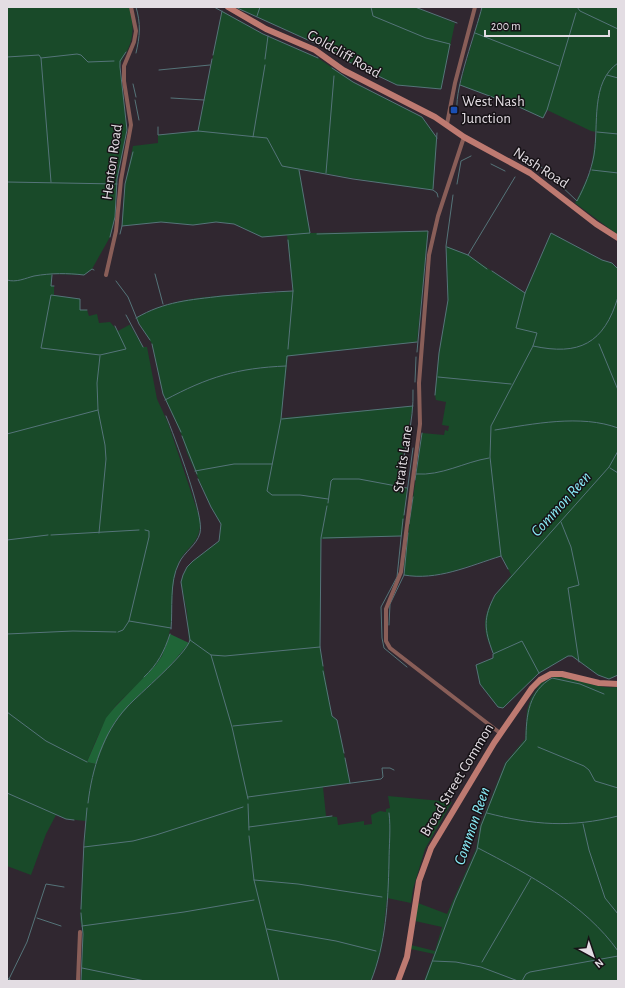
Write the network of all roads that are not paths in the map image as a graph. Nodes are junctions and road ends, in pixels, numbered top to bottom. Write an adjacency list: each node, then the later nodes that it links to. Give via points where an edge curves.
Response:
1 (131, 7): 7 (street, Henton Road, via 136,31 124,66 131,125 121,180 116,231)
2 (228, 7): 4 (street, Goldcliff Road, via 266,29 315,50 342,70)
3 (476, 7): 4 (street, via 455,83)
4 (447, 124): 5 (street, Nash Road)
5 (464, 137): 6 (street, Nash Road, via 530,173); 9 (street, Straits Lane, via 438,216 429,255 419,383 420,424 401,572 386,609 386,641 390,648)
6 (618, 238)
7 (106, 275)
8 (618, 684): 9 (street, Broad Street Common, via 551,674 532,688)
9 (500, 733): 12 (street, Broad Street Common, via 439,833 425,861 419,881 407,957)
10 (80, 932): 11 (street)
11 (78, 981)
12 (398, 981)

